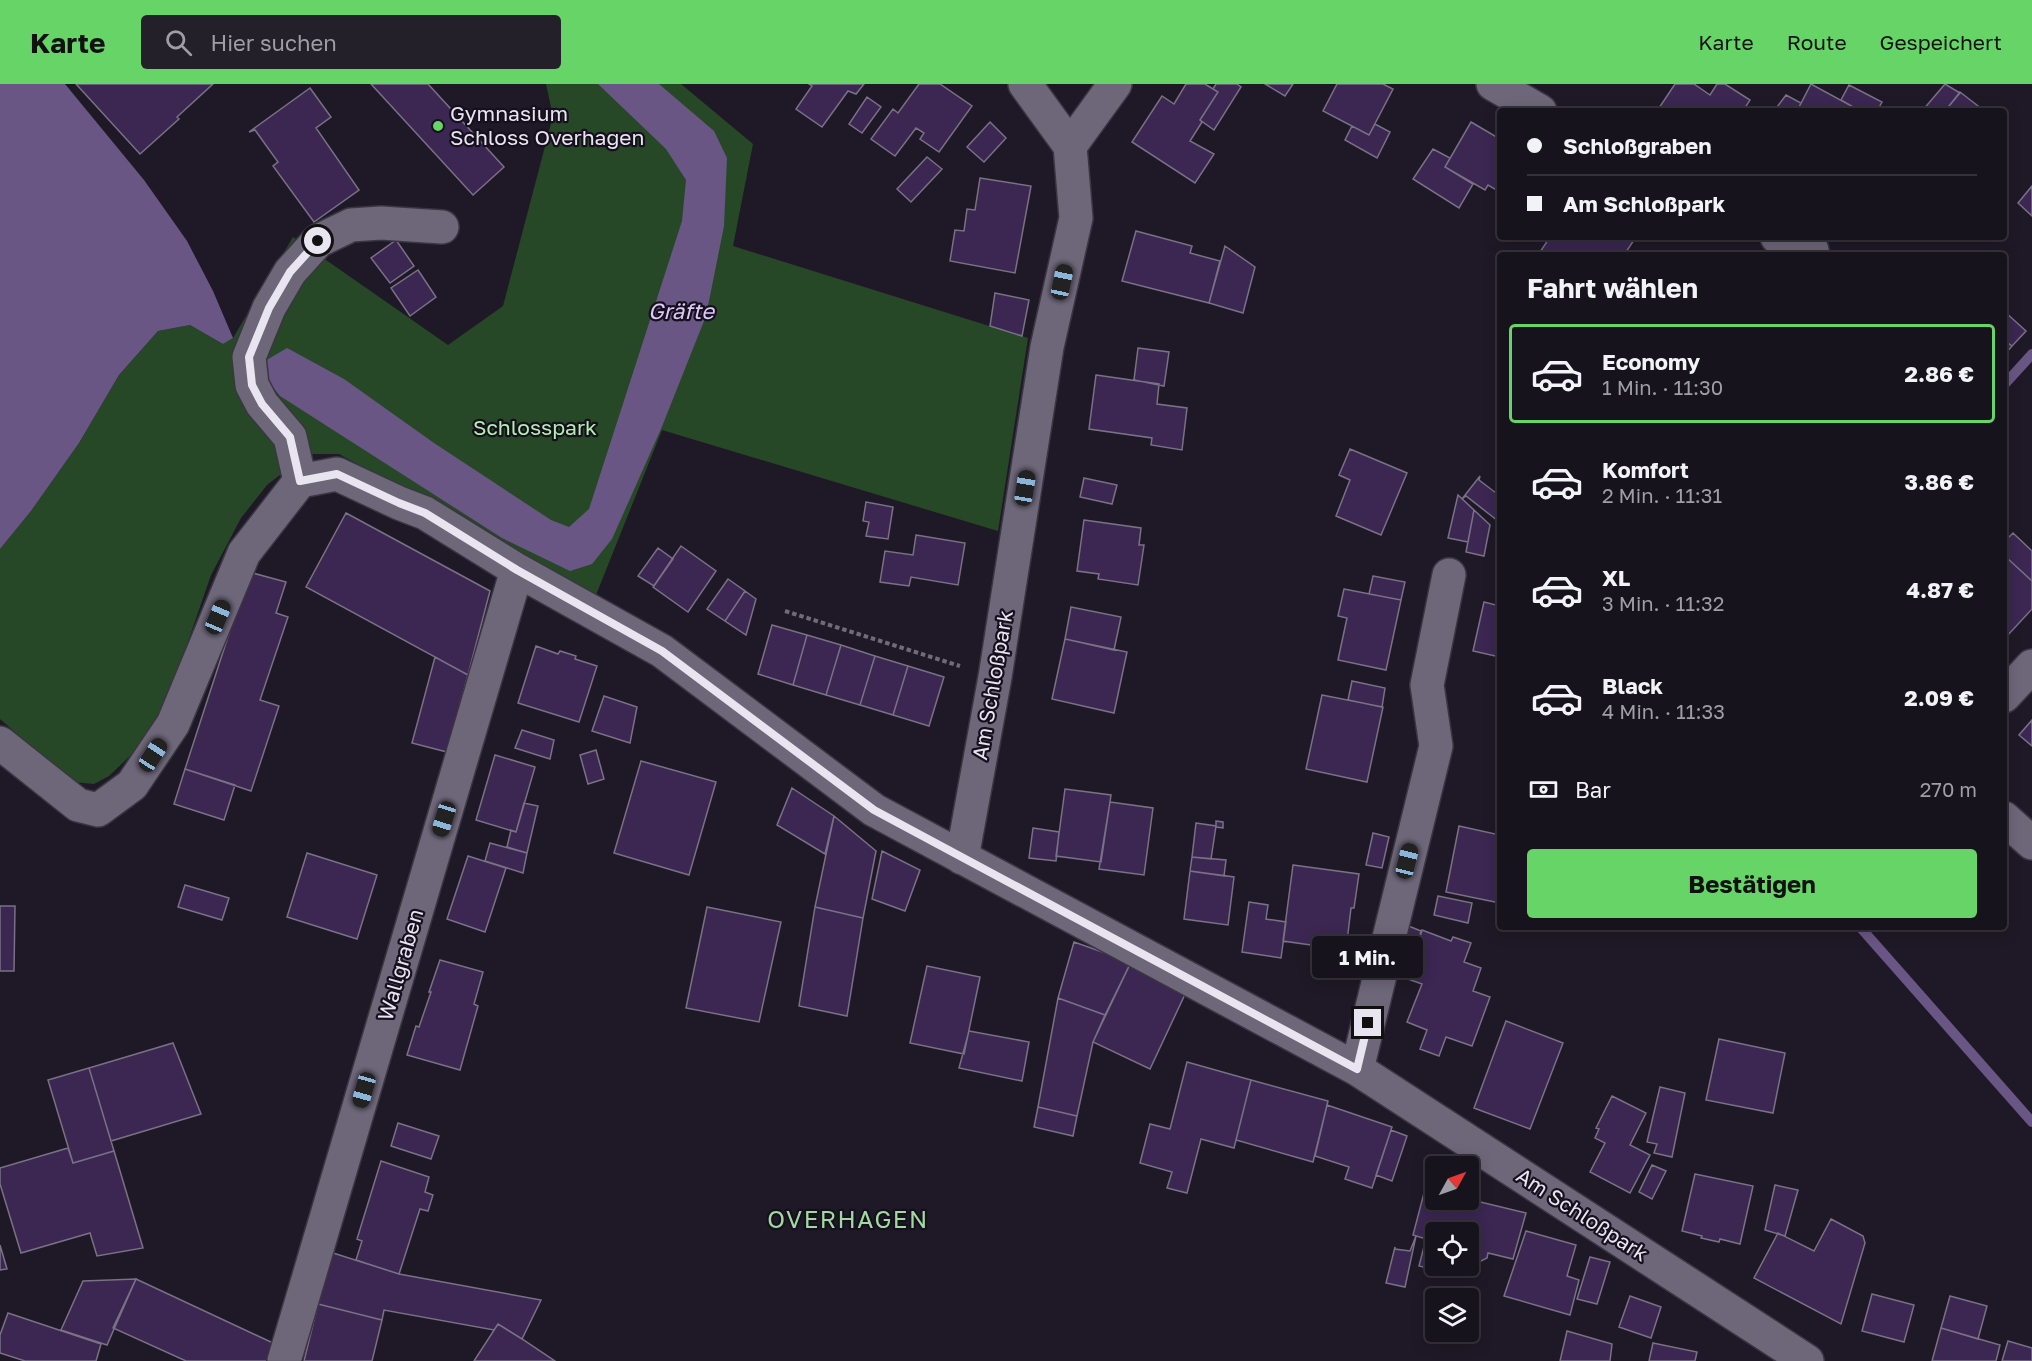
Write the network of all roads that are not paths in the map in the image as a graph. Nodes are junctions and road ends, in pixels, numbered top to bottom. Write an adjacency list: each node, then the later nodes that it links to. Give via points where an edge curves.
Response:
1 (1025, 84): 5 (street)
2 (1115, 84): 5 (street)
3 (1493, 84): 4 (street)
4 (1535, 108)
5 (1070, 146): 17 (street, Am Schloßpark, via 1076,218 1047,347)
6 (442, 227): 9 (street, via 351,225 318,241 290,272 269,308 249,357 252,385 262,404 290,437)
7 (1785, 240): 8 (street)
8 (1812, 250)
9 (300, 481): 10 (street, via 337,474 425,513); 14 (street, via 244,553 173,724 132,785 98,810 78,805)
10 (517, 570): 17 (street, via 662,651 874,810); 19 (street, Wallgraben)
11 (1449, 575): 18 (street, via 1427,685 1436,746)
12 (2032, 666): 13 (street)
13 (2007, 693)
14 (0, 743)
15 (2007, 821): 16 (street)
16 (2032, 843)
17 (962, 858): 18 (street, Am Schloßpark)
18 (1357, 1069): 20 (street, Am Schloßpark)
19 (284, 1361)
20 (1807, 1361)

